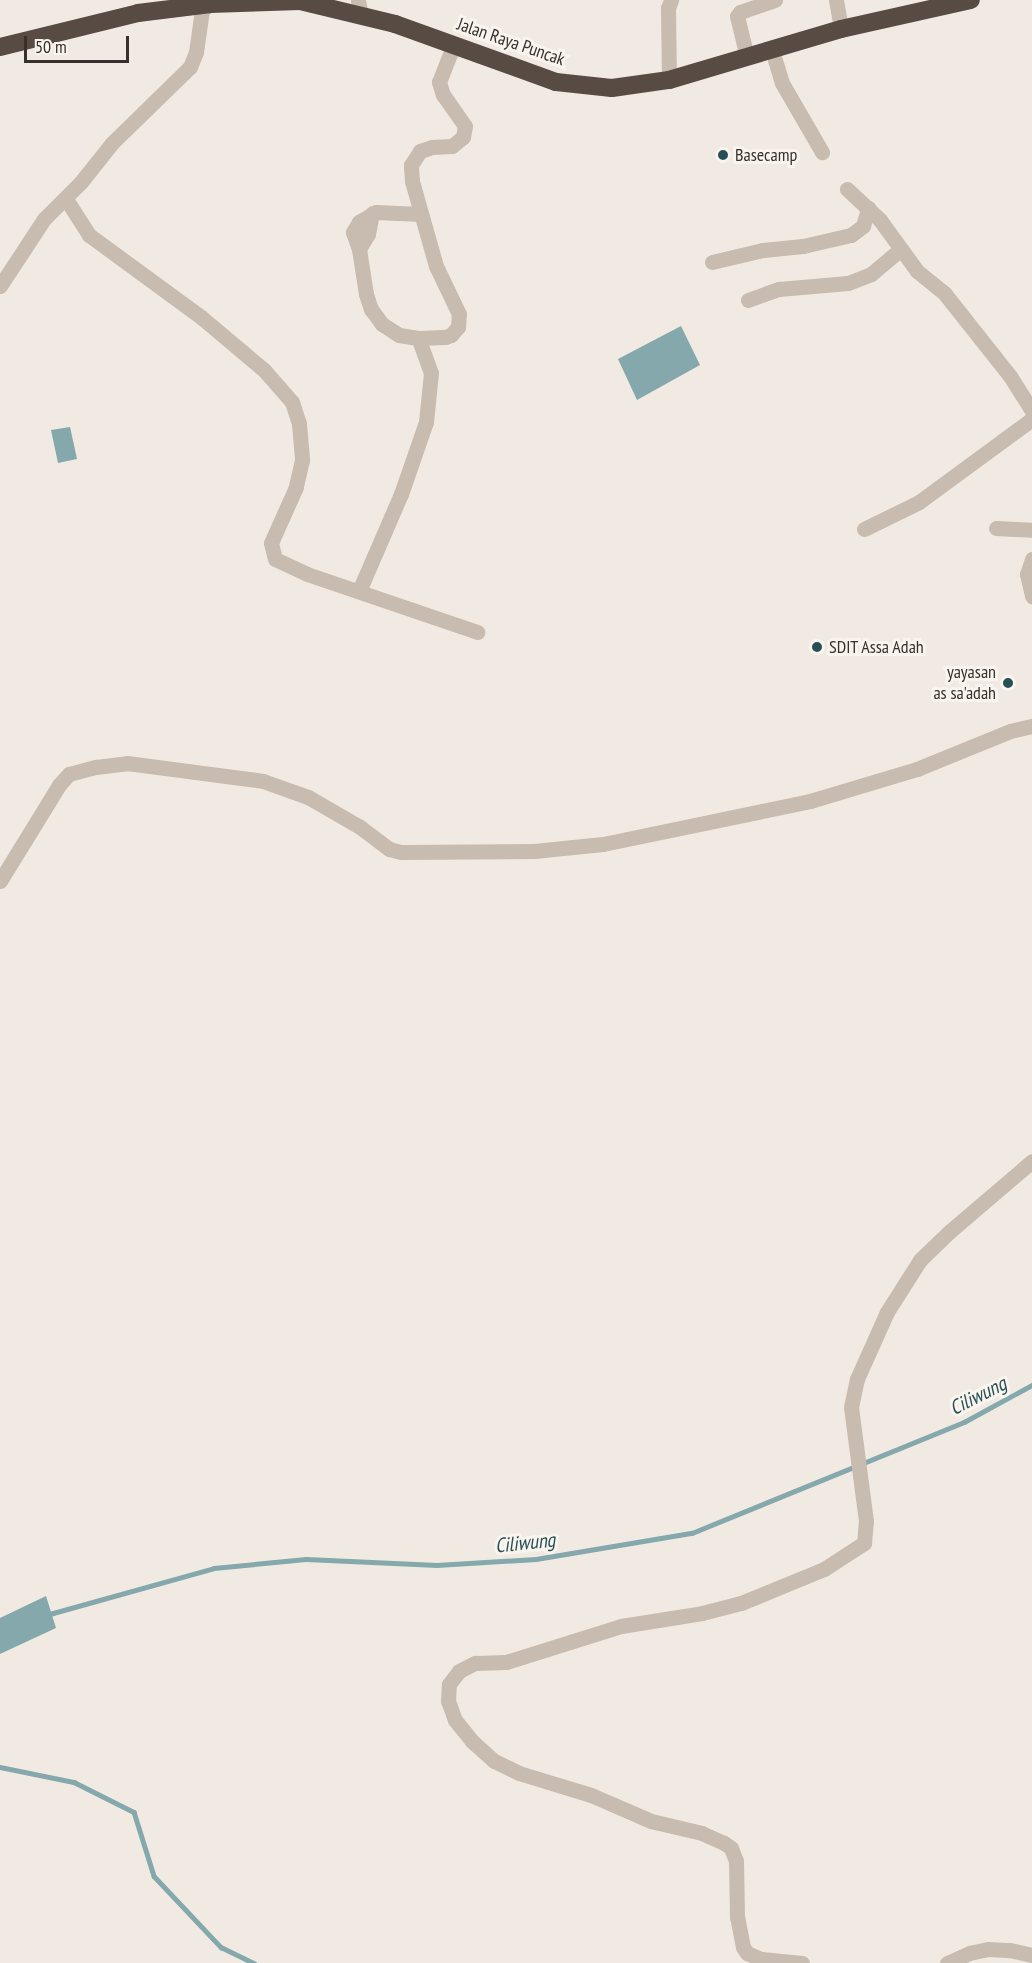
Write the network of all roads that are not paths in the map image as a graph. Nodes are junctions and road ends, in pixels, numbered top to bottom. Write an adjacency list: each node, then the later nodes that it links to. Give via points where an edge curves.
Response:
1 (671, 0): 13 (street)
2 (775, 0): 11 (street, via 737,16)
3 (836, 0): 8 (street)
4 (971, 0): 8 (highway, Jalan Raya Puncak)
5 (300, 1): 6 (highway, Jalan Raya Puncak); 7 (highway, Jalan Raya Puncak)
6 (209, 2): 10 (highway, Jalan Raya Puncak, via 138,13); 16 (street, via 202,10 190,67 112,143)
7 (360, 8): 9 (highway, Jalan Raya Puncak)
8 (841, 29): 11 (highway, Jalan Raya Puncak)
9 (454, 44): 13 (highway, Jalan Raya Puncak, via 567,84 612,88); 18 (street, via 439,82 465,132 457,144 427,148 411,160)
10 (0, 47)
11 (747, 57): 13 (highway, Jalan Raya Puncak)
12 (775, 60): 14 (street, via 782,83)
13 (669, 80)
14 (822, 152)
15 (847, 189): 17 (street)
16 (66, 199): 21 (street, via 44,219); 30 (street, via 89,235 201,317 264,370 292,402 300,424 302,460 296,487 272,543 272,554 286,565)
17 (867, 208): 19 (street); 20 (street, via 863,226 851,235 803,246 763,249)
18 (421, 214): 23 (street, via 436,266 460,320 451,334); 23 (street, via 372,213 354,229 371,309 394,333)
19 (901, 249): 22 (street, via 871,274 848,283 779,289); 24 (street, via 917,271 945,294 1015,382)
20 (712, 262)
21 (0, 286)
22 (748, 300)
23 (418, 338): 30 (street, via 431,374 426,422 401,494)
24 (1032, 411)
25 (1032, 419): 27 (street, via 919,502)
26 (996, 528): 28 (street)
27 (864, 529)
28 (1032, 530)
29 (1032, 559): 31 (street, via 1027,574)
30 (359, 591): 32 (street)
31 (1032, 596)
32 (477, 632)
33 (1032, 726): 34 (street, via 1010,731 917,769 810,801 613,842 534,851 401,852 389,849 308,797 263,781 127,763 69,774)
34 (6, 858): 35 (street)
35 (0, 881)
36 (1032, 1161): 38 (street, via 949,1232 912,1270 887,1312 857,1379 851,1407 866,1521 864,1544 803,1579 741,1604 621,1626 506,1662 475,1663 453,1676 447,1692 451,1710 463,1730 483,1753 507,1768 591,1795 651,1821 708,1835 731,1848 736,1861 739,1933 747,1953 771,1961)
37 (1032, 1955): 39 (street, via 988,1949)
38 (802, 1963)
39 (947, 1963)

